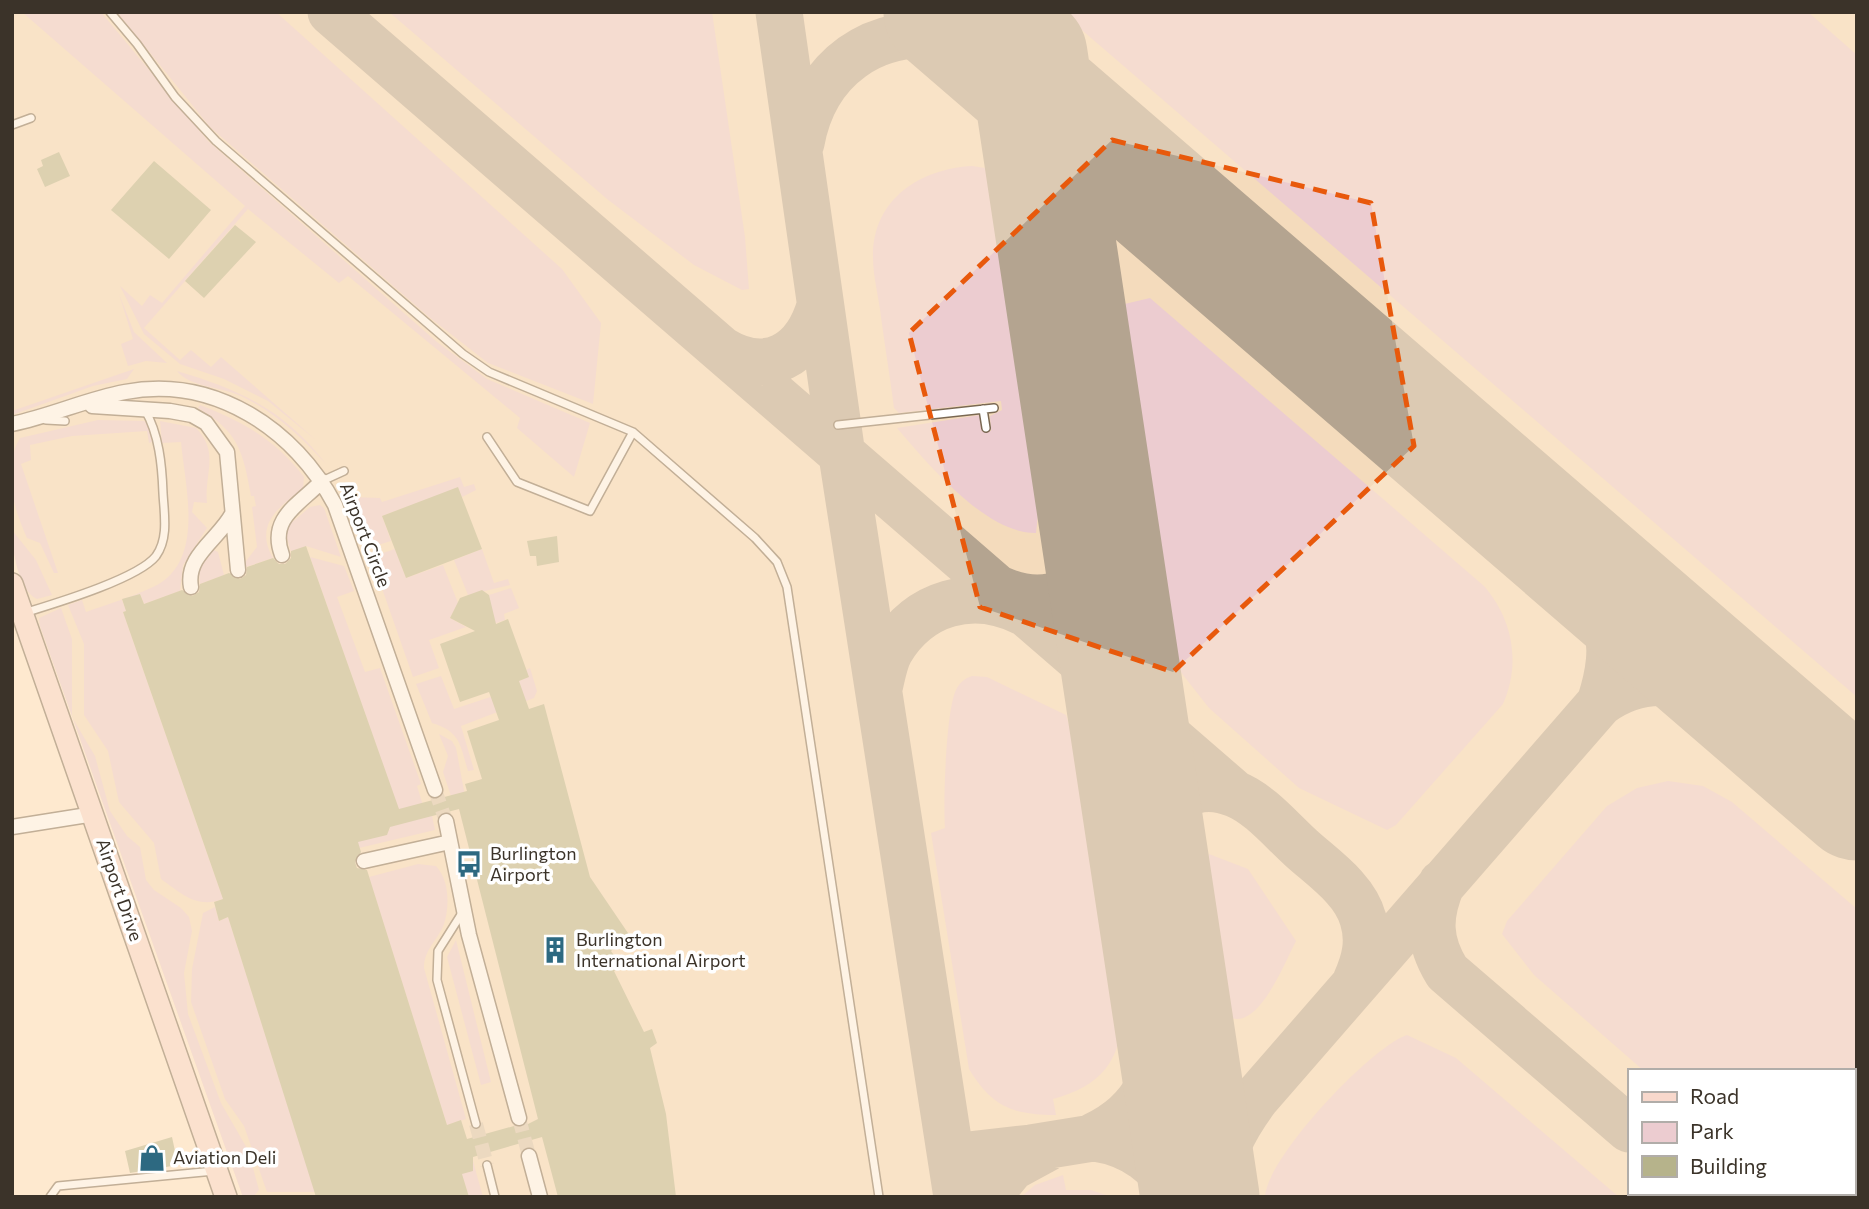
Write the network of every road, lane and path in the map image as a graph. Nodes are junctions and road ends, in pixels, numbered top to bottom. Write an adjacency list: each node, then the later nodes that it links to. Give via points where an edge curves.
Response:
1 (110, 12): 14 (lane, via 216,141 463,354 489,372)
2 (31, 118): 3 (lane)
3 (12, 125)
4 (79, 405): 7 (street); 8 (street, Airport Circle); 17 (street, Airport Circle, via 126,392 155,390 194,393 232,403 286,439)
5 (994, 408): 6 (lane)
6 (983, 409): 11 (lane); 12 (lane)
7 (145, 410): 18 (street, via 192,415 213,430 226,452); 23 (lane, via 154,426 159,455 165,534 156,555 139,569)
8 (35, 419): 9 (lane); 10 (street, Airport Circle); 13 (street, Airport Circle)
9 (65, 421)
10 (12, 424)
11 (838, 425)
12 (986, 428)
13 (12, 431)
14 (633, 432): 15 (lane, via 590,511 517,482); 40 (lane, via 755,538 777,562 787,587)
15 (486, 437)
16 (344, 471): 17 (lane)
17 (323, 481): 19 (street, via 283,517 277,529); 24 (street, Airport Circle, via 345,530)
18 (232, 514): 20 (street); 22 (street, via 223,532 197,556 190,569)
19 (282, 555)
20 (238, 570)
21 (12, 584): 23 (main road, Airport Drive)
22 (191, 587)
23 (23, 614): 25 (main road, Airport Drive)
24 (435, 790)
25 (94, 814): 27 (street); 35 (main road, Airport Drive)
26 (446, 821): 28 (street)
27 (12, 827)
28 (450, 842): 29 (street); 30 (street)
29 (364, 861)
30 (464, 910): 31 (street); 32 (lane, via 439,951 437,980)
31 (519, 1118)
32 (476, 1124)
33 (529, 1156): 39 (street)
34 (486, 1165): 38 (lane)
35 (216, 1171): 36 (lane, via 58,1186); 37 (main road, Airport Drive)
36 (50, 1197)
37 (226, 1197)
38 (495, 1197)
39 (540, 1197)
40 (879, 1197)

